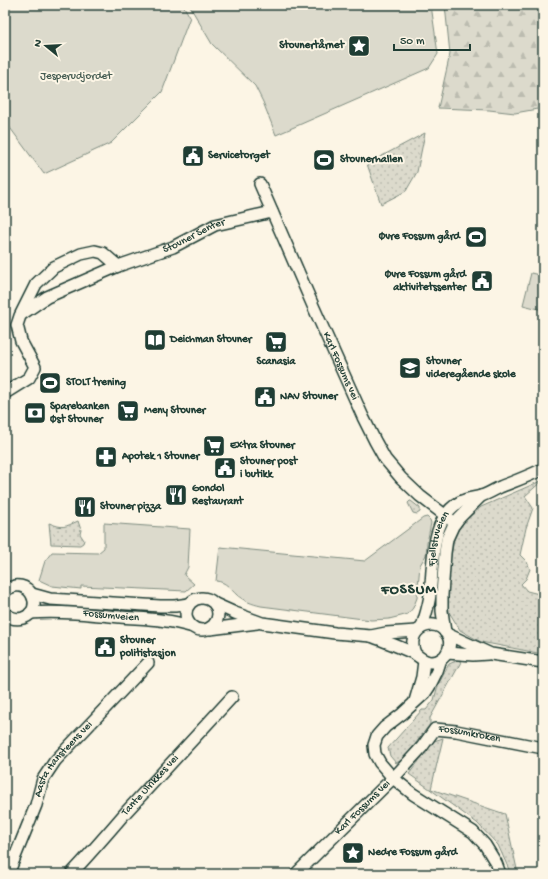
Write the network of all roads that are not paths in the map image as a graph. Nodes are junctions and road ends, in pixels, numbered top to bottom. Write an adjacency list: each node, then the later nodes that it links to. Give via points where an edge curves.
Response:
1 (260, 184): 2 (street, Karl Fossums vei)
2 (272, 212): 3 (street, Stovner Senter, via 215,225 172,247); 8 (street, Karl Fossums vei, via 356,403 385,459 420,496)
3 (118, 266): 4 (street, Stovner Senter, via 47,297); 4 (street, via 103,253 95,251 81,254 54,267 36,284)
4 (20, 316): 5 (street, via 17,324 21,341 35,367 29,378)
5 (5, 393)
6 (543, 469): 7 (street, Fjellstuveien)
7 (481, 496): 8 (street, Fjellstuveien, via 460,502); 9 (street, Fjellstuveien)
8 (446, 516): 9 (street, Karl Fossums vei); 19 (street, Fjellstuveien, via 439,528 435,544 430,595)
9 (455, 523): 20 (street, Fjellstuveien, via 449,533 445,553 442,611)
10 (5, 591): 11 (street, Fossumveien, via 18,586 27,588)
11 (32, 594): 12 (street, Fossumveien, via 50,599 154,606); 14 (street, via 34,602)
12 (190, 604): 13 (street, via 202,598); 17 (street, via 186,613)
13 (215, 604): 16 (street); 18 (street, via 218,616)
14 (30, 613): 15 (street, Fossumveien, via 20,619); 17 (street, Fossumveien, via 111,616 167,621)
15 (6, 615)
16 (262, 623): 18 (street); 21 (street)
17 (190, 626): 18 (street, via 200,630)
18 (210, 629)
19 (420, 629): 20 (street, via 434,625); 21 (street); 24 (street, via 414,635 412,645)
20 (446, 633): 22 (street); 23 (street, via 450,644)
21 (371, 636): 24 (street)
22 (491, 654): 23 (street); 25 (street)
23 (444, 656): 24 (street, via 432,662); 28 (street, Karl Fossums vei, via 429,687)
24 (420, 658): 28 (street, Karl Fossums vei, via 422,676)
25 (543, 662)
26 (148, 663): 31 (street, Aasta Hansteens vei, via 55,761 43,779 36,804)
27 (232, 697): 32 (street, Tante Ulrikkes vei)
28 (415, 701): 30 (street, Karl Fossums vei, via 380,732 376,740 374,750 377,758)
29 (543, 748): 30 (street, Fossumkroken, via 435,729)
30 (393, 778): 33 (street, Karl Fossums vei); 34 (street, via 413,794 473,832 485,845)
31 (8, 874)
32 (71, 874)
33 (296, 874)
34 (500, 874)

